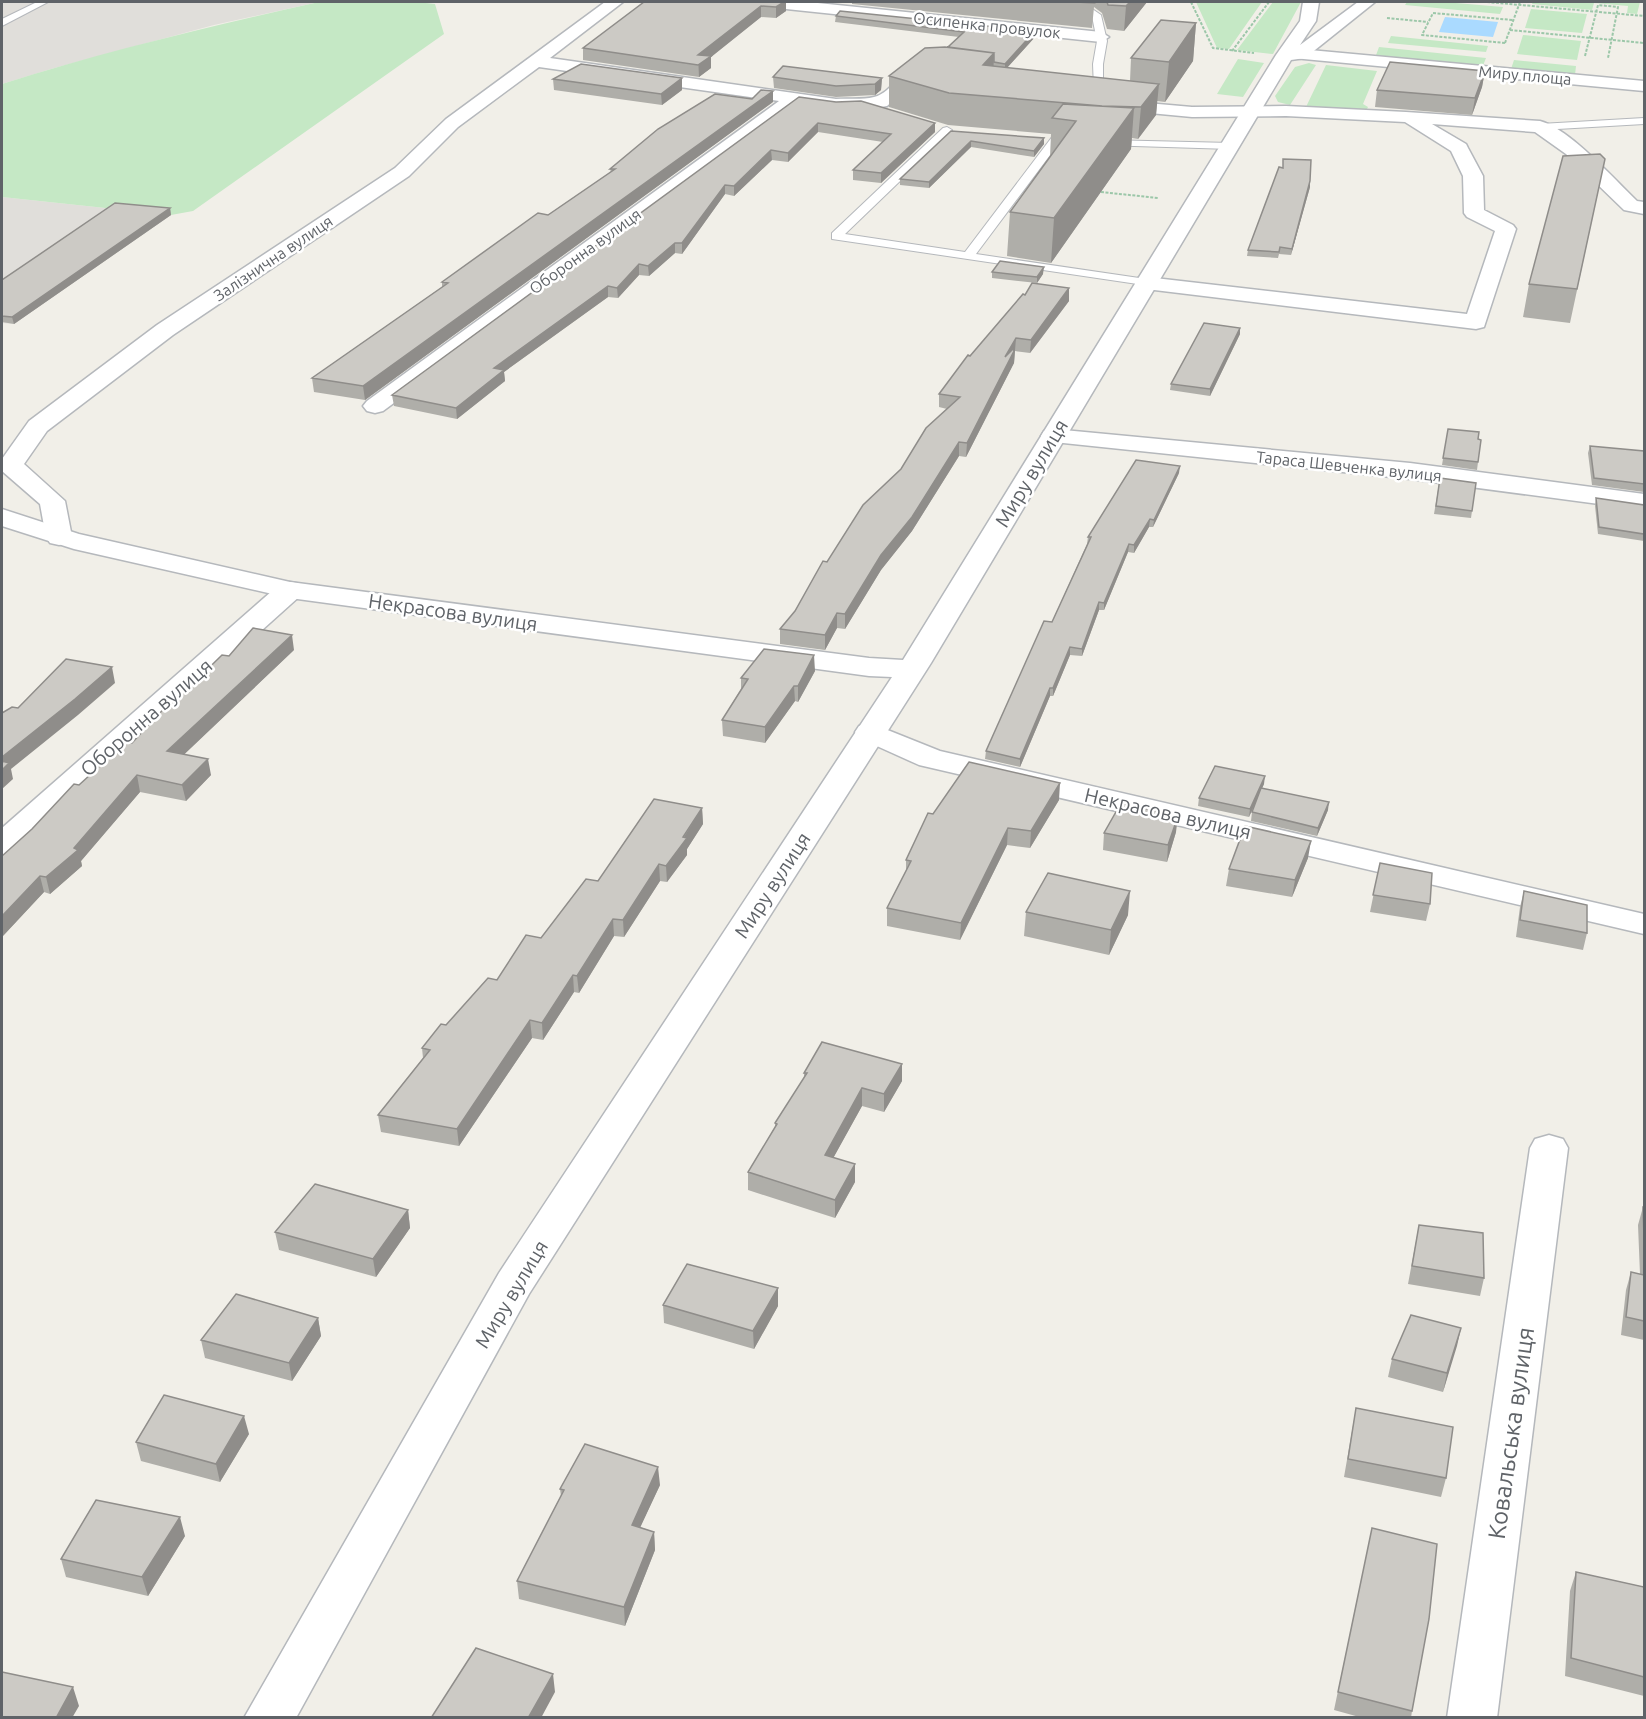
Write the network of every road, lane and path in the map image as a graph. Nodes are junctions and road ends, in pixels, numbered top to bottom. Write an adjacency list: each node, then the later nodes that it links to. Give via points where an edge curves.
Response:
1 (43, 2): 17 (lane)
2 (615, 2): 26 (street, Залізнична вулиця)
3 (766, 2): 19 (street, Осипенка провулок)
4 (1082, 2): 19 (lane, via 1079,5 1096,15)
5 (1191, 2): 24 (path, via 1214,48)
6 (1269, 2): 24 (path)
7 (1311, 2): 25 (street, Миру вулиця, via 1308,21)
8 (1367, 2): 25 (street)
9 (1487, 2): 10 (path)
10 (1519, 3): 12 (path); 15 (path)
11 (1390, 10): 16 (path, via 1385,18)
12 (1596, 12): 13 (path); 13 (path, via 1598,5 1618,7); 20 (path)
13 (1616, 14): 14 (path); 21 (path)
14 (1644, 16)
15 (1513, 20): 16 (path, via 1432,13); 18 (path)
16 (1428, 22): 22 (path, via 1422,35)
17 (2, 23)
18 (1510, 30): 20 (path); 22 (path)
19 (1101, 37): 33 (lane)
20 (1590, 38): 21 (path); 29 (path)
21 (1611, 40): 23 (path); 30 (path)
22 (1505, 43): 28 (path)
23 (1644, 43)
24 (1232, 51): 25 (path)
25 (1291, 55): 28 (street, Миру площа); 37 (street, Миру вулиця)
26 (535, 61): 34 (street); 54 (street, Залізнична вулиця, via 452,123 402,172 165,330 38,426 10,465 52,501)
27 (944, 70): 35 (street, via 918,71 880,102)
28 (1496, 72): 29 (street, Миру площа)
29 (1579, 80): 30 (street, Миру площа)
30 (1604, 82): 32 (street, Миру площа)
31 (1077, 85): 33 (street)
32 (1644, 86)
33 (1099, 88): 37 (street, via 1112,104 1192,112)
34 (795, 98): 35 (street); 50 (street, Оборонна вулиця)
35 (862, 105): 36 (lane)
36 (883, 111)
37 (1252, 111): 38 (street); 44 (street, Миру вулиця)
38 (1406, 117): 40 (street); 49 (street, via 1459,148 1473,176 1474,213 1506,229 1476,322)
39 (1644, 121): 40 (lane)
40 (1540, 127): 47 (street, via 1573,150 1630,206)
41 (948, 130): 48 (lane, via 836,236)
42 (1056, 139): 48 (lane)
43 (1089, 142): 44 (lane)
44 (1231, 146): 49 (street, Миру вулиця)
45 (1101, 192): 46 (path)
46 (1158, 198)
47 (1644, 208)
48 (968, 256): 49 (lane)
49 (1146, 283): 51 (street, Миру вулиця)
50 (375, 406)
51 (1053, 436): 52 (street, Тараса Шевченка вулиця, via 1410,471); 56 (street, Миру вулиця)
52 (1644, 502)
53 (2, 517): 54 (street, Некрасова вулиця)
54 (59, 537): 55 (street, Некрасова вулиця)
55 (290, 590): 56 (street, Некрасова вулиця, via 869,667); 58 (street, Оборонна вулиця)
56 (912, 669): 57 (street, Миру вулиця)
57 (870, 732): 59 (street, Некрасова вулиця, via 930,758); 61 (street, Миру вулиця, via 514,1284)
58 (2, 844)
59 (1644, 924)
60 (1549, 1148): 62 (street, Ковальська вулиця)
61 (269, 1718)
62 (1472, 1718)

